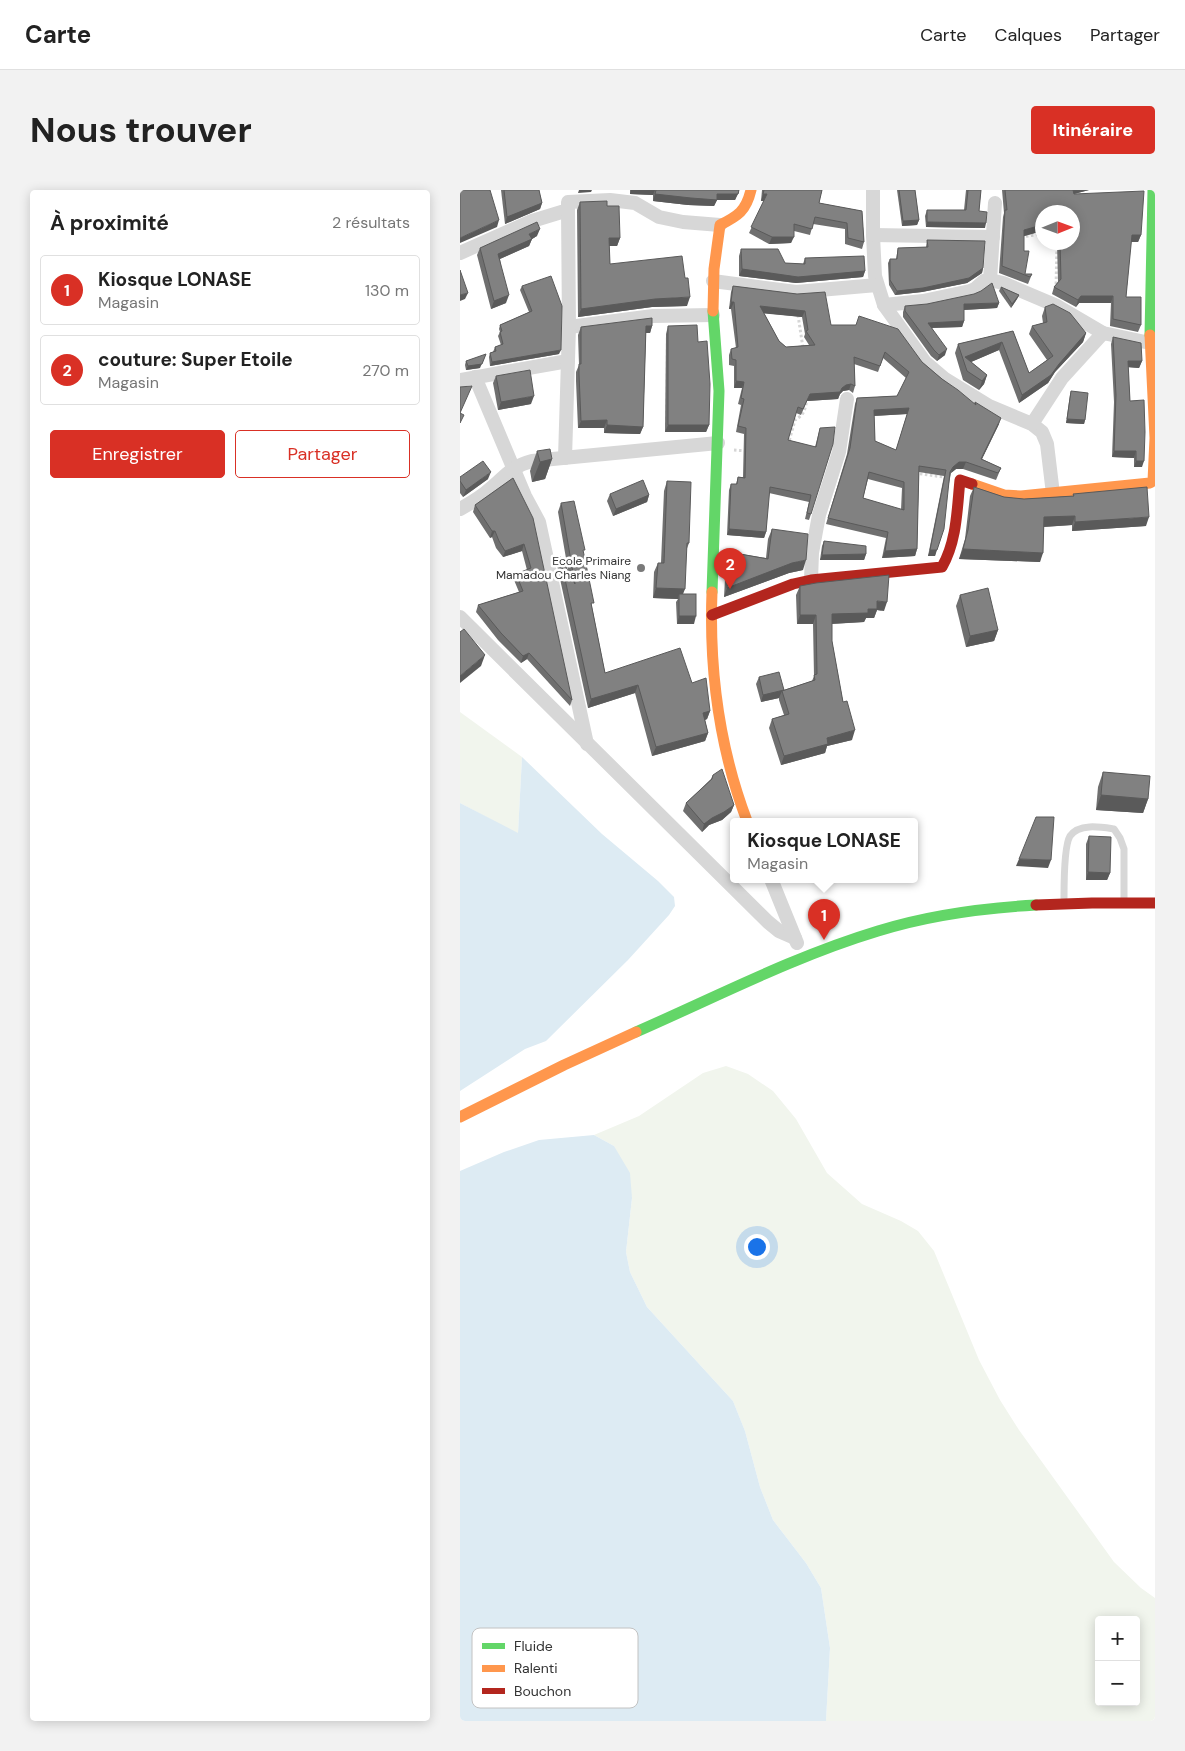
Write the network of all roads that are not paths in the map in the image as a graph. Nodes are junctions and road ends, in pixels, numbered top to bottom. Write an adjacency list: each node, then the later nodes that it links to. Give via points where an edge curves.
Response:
1 (751, 190): 6 (main road, via 746,209)
2 (874, 190): 7 (street)
3 (1153, 190): 9 (main road)
4 (567, 200): 6 (street, via 635,203 659,217); 10 (street, via 532,221); 16 (street)
5 (995, 203): 8 (street)
6 (720, 225): 11 (main road)
7 (873, 235): 8 (street); 13 (street)
8 (993, 237): 12 (street)
9 (1154, 244): 18 (main road)
10 (460, 253)
11 (713, 280): 13 (street, via 796,292); 15 (main road)
12 (990, 280): 14 (street, via 970,291); 17 (street, via 1057,306)
13 (877, 285): 14 (street)
14 (884, 305): 24 (street, via 926,362 945,379 989,406)
15 (713, 315): 16 (street, via 653,316); 26 (main road, via 719,383)
16 (569, 327): 20 (street)
17 (1103, 333): 18 (street); 24 (street, via 1062,378)
18 (1150, 342): 19 (main road)
19 (1153, 358): 25 (main road)
20 (568, 361): 21 (street); 27 (street)
21 (476, 377): 22 (street); 28 (street)
22 (460, 380)
23 (847, 399): 31 (street, via 839,452 819,515)
24 (1032, 424): 29 (street, via 1042,432 1047,444)
25 (1155, 438): 29 (main road, via 1153,479 1150,483)
26 (718, 447): 27 (street); 32 (main road)
27 (565, 458): 28 (street, via 532,460)
28 (514, 467): 30 (street, via 491,489); 34 (street, via 539,522)
29 (1053, 494): 31 (main road, via 1004,495 960,480 954,530 942,567)
30 (460, 508)
31 (811, 580): 32 (main road)
32 (712, 616): 35 (main road, via 712,659 721,725 736,791)
33 (460, 617): 34 (street)
34 (587, 744): 40 (street, via 768,922 778,931)
35 (747, 818)
36 (773, 883): 40 (street)
37 (1124, 902): 38 (main road); 38 (lane, via 1124,849 1114,829 1097,827 1080,829 1070,836); 39 (main road)
38 (1063, 903): 41 (main road, via 970,911 904,924 835,944)
39 (1155, 903)
40 (795, 938): 41 (street)
41 (804, 957): 42 (main road, via 578,1058)
42 (460, 1117)

